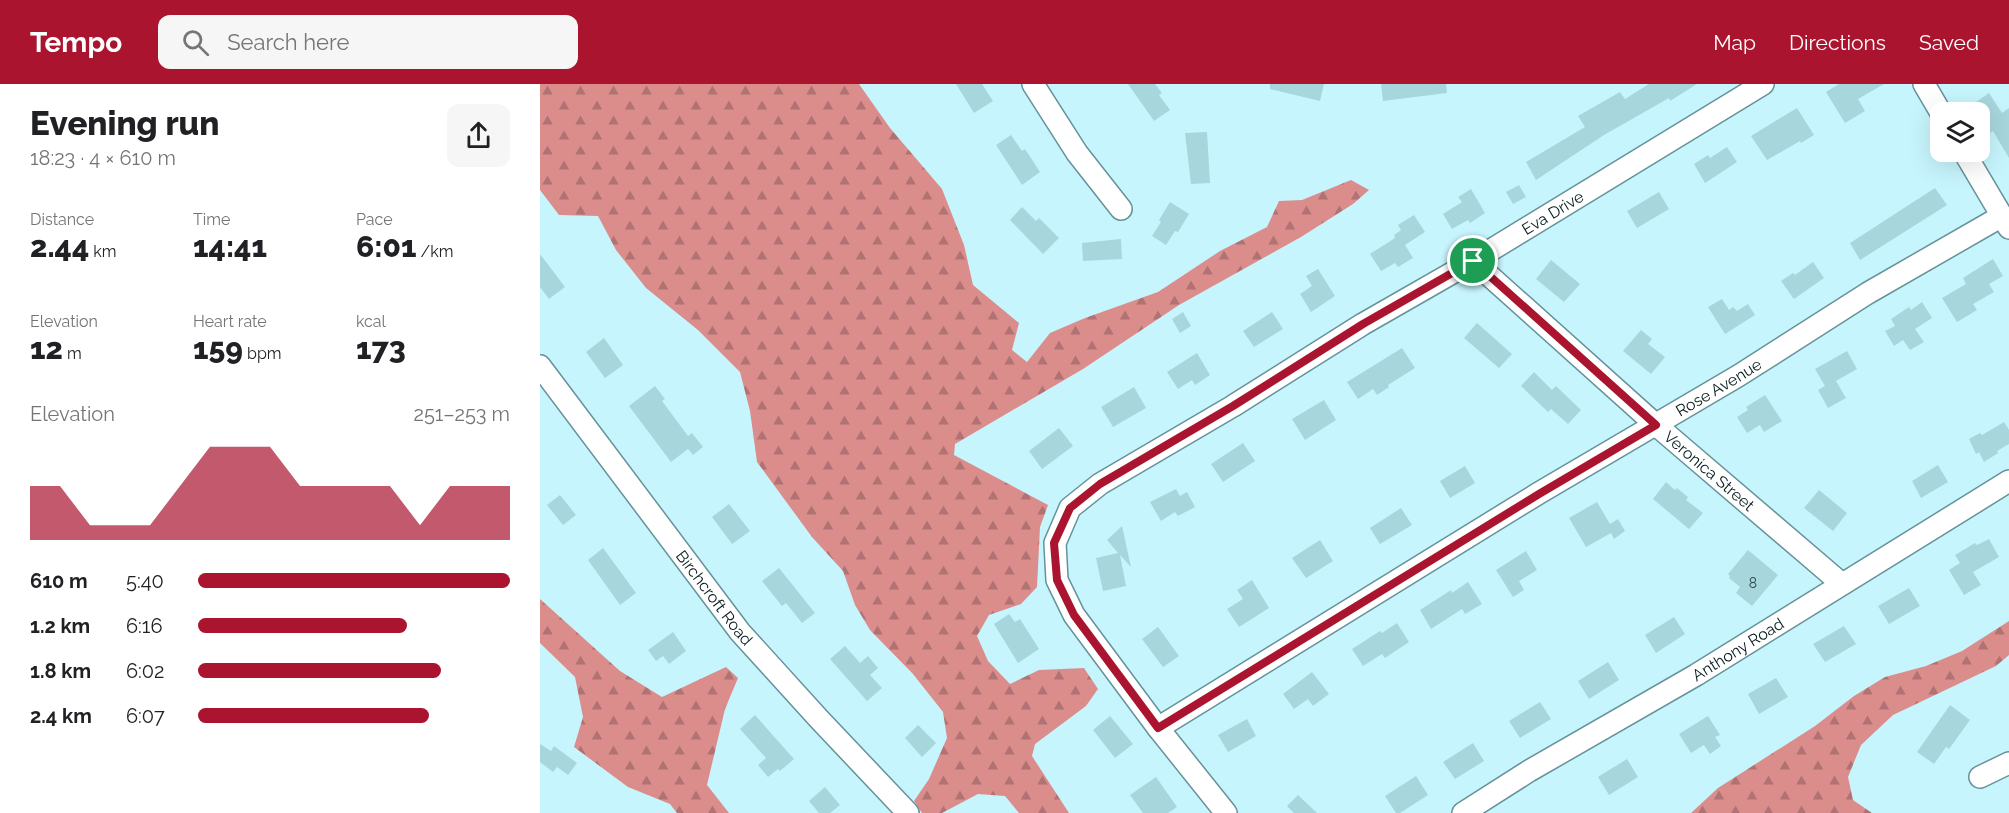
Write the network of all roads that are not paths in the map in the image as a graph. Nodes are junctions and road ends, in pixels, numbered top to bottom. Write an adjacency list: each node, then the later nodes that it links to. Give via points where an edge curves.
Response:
1 (1033, 84): 6 (street, via 1077,153)
2 (1763, 84): 8 (street, Eva Drive)
3 (1924, 84): 4 (street)
4 (1935, 102)
5 (1970, 162): 7 (street)
6 (1121, 209)
7 (2005, 222): 10 (street, Rose Avenue, via 1868,293)
8 (1473, 261): 10 (street, Veronica Street); 13 (street, Eva Drive, via 1100,484 1070,508 1054,543 1057,580 1074,615)
9 (540, 366): 16 (street, Birchcroft Road, via 740,633)
10 (1656, 425): 12 (street, Veronica Street); 13 (street, Rose Avenue)
11 (2009, 481): 12 (street, Anthony Road)
12 (1842, 584): 18 (street, Anthony Road)
13 (1158, 728): 17 (street, Eva Drive)
14 (2009, 763): 15 (street)
15 (1980, 777)
16 (908, 813)
17 (1226, 813)
18 (1463, 813)

